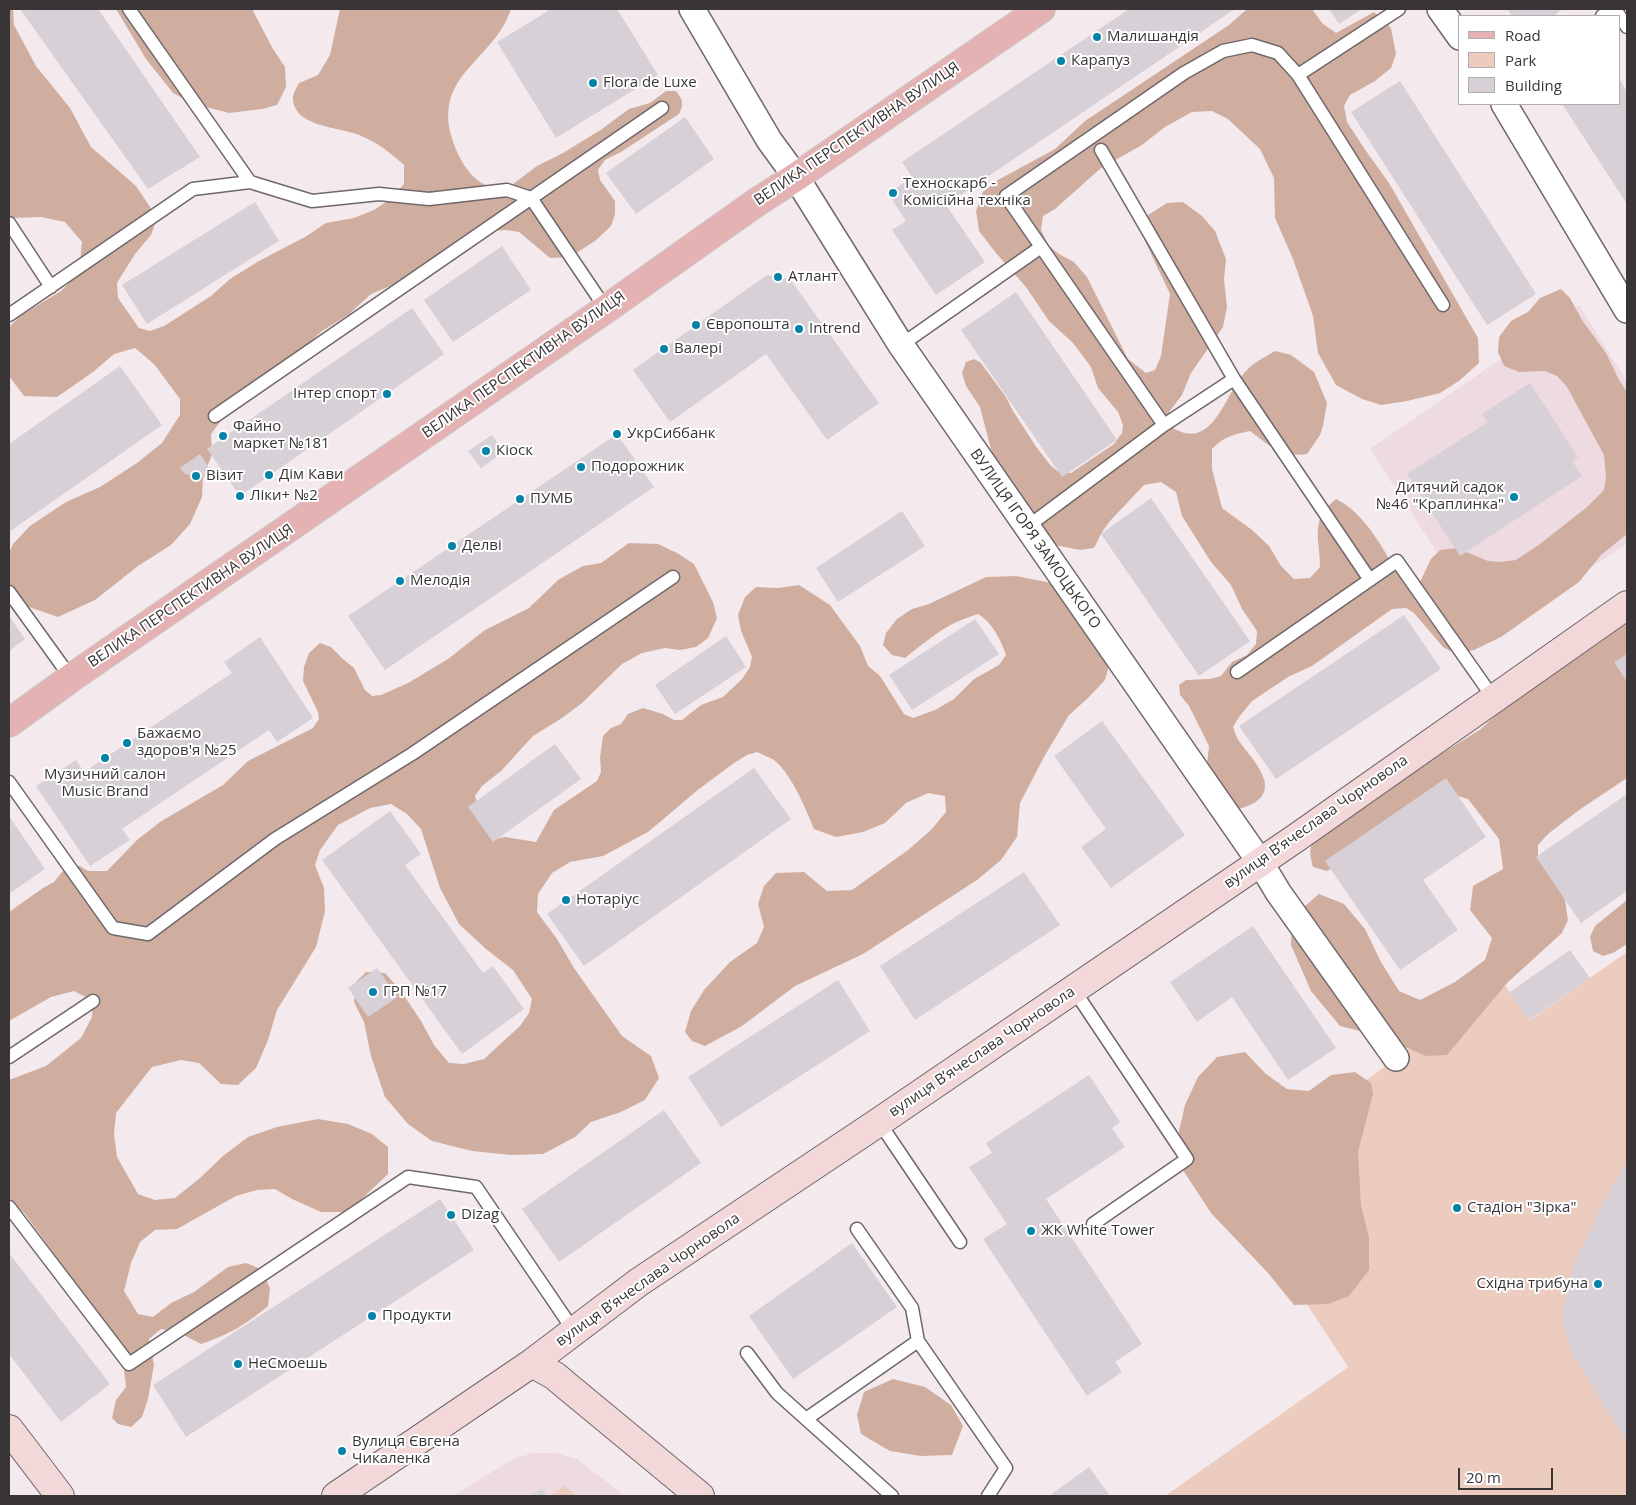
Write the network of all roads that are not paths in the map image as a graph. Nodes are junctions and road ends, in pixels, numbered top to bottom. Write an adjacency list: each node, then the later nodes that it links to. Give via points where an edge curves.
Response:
1 (129, 9): 12 (lane)
2 (692, 9): 11 (street, ВУЛИЦЯ ІГОРЯ ЗАМОЦЬКОГО, via 769,140)
3 (1041, 9): 11 (main road, ВЕЛИКА ПЕРСПЕКТИВНА ВУЛИЦЯ)
4 (1399, 9): 7 (lane)
5 (1440, 9): 6 (street)
6 (1458, 34)
7 (1298, 75): 15 (lane, via 1278,53 1252,45 1224,51 1184,73 1006,196); 17 (lane)
8 (1505, 105): 19 (street)
9 (662, 108): 13 (lane)
10 (1101, 150): 22 (lane)
11 (796, 177): 18 (main road, ВЕЛИКА ПЕРСПЕКТИВНА ВУЛИЦЯ); 21 (street, ВУЛИЦЯ ІГОРЯ ЗАМОЦЬКОГО)
12 (250, 182): 13 (lane, via 312,201 379,194 429,198 507,190); 16 (lane, via 194,189)
13 (531, 198): 18 (lane); 23 (lane)
14 (9, 223): 16 (lane)
15 (1041, 247): 21 (lane); 24 (lane)
16 (51, 287): 20 (lane)
17 (1443, 305)
18 (606, 308): 31 (main road, ВЕЛИКА ПЕРСПЕКТИВНА ВУЛИЦЯ)
19 (1627, 310)
20 (9, 315)
21 (901, 344): 25 (street, ВУЛИЦЯ ІГОРЯ ЗАМОЦЬКОГО)
22 (1234, 379): 24 (lane); 27 (lane)
23 (214, 416)
24 (1164, 426): 25 (lane)
25 (1027, 527): 35 (street, ВУЛИЦЯ ІГОРЯ ЗАМОЦЬКОГО)
26 (673, 577): 34 (lane, via 412,754 275,839 148,934 113,928)
27 (1370, 580): 30 (lane); 32 (lane, via 1397,561)
28 (9, 592): 31 (lane)
29 (1627, 605): 32 (street, вулиця Вʼячеслава Чорновола)
30 (1237, 672)
31 (71, 678): 33 (main road, ВЕЛИКА ПЕРСПЕКТИВНА ВУЛИЦЯ)
32 (1494, 699): 35 (street, вулиця Вʼячеслава Чорновола)
33 (9, 724)
34 (9, 782)
35 (1260, 862): 36 (street, вулиця Вʼячеслава Чорновола); 39 (street, ВУЛИЦЯ ІГОРЯ ЗАМОЦЬКОГО)
36 (1074, 990): 40 (street, вулиця Вʼячеслава Чорновола); 42 (lane, via 1187,1159)
37 (93, 1000): 38 (lane)
38 (9, 1057)
39 (1396, 1058)
40 (879, 1122): 44 (lane); 45 (street, вулиця Вʼячеслава Чорновола, via 639,1282)
41 (9, 1207): 45 (lane, via 129,1364 408,1177 476,1187)
42 (1093, 1224)
43 (857, 1228): 46 (lane, via 912,1308)
44 (960, 1242)
45 (574, 1331): 48 (street, вулиця Вʼячеслава Чорновола)
46 (918, 1341): 49 (lane); 55 (lane, via 1006,1468)
47 (747, 1352): 49 (lane, via 777,1393)
48 (532, 1363): 52 (street, вулиця Вʼячеслава Чорновола); 53 (street, via 555,1376)
49 (806, 1419): 54 (lane)
50 (9, 1429): 51 (street)
51 (60, 1496)
52 (336, 1496)
53 (700, 1496)
54 (892, 1496)
55 (988, 1496)

